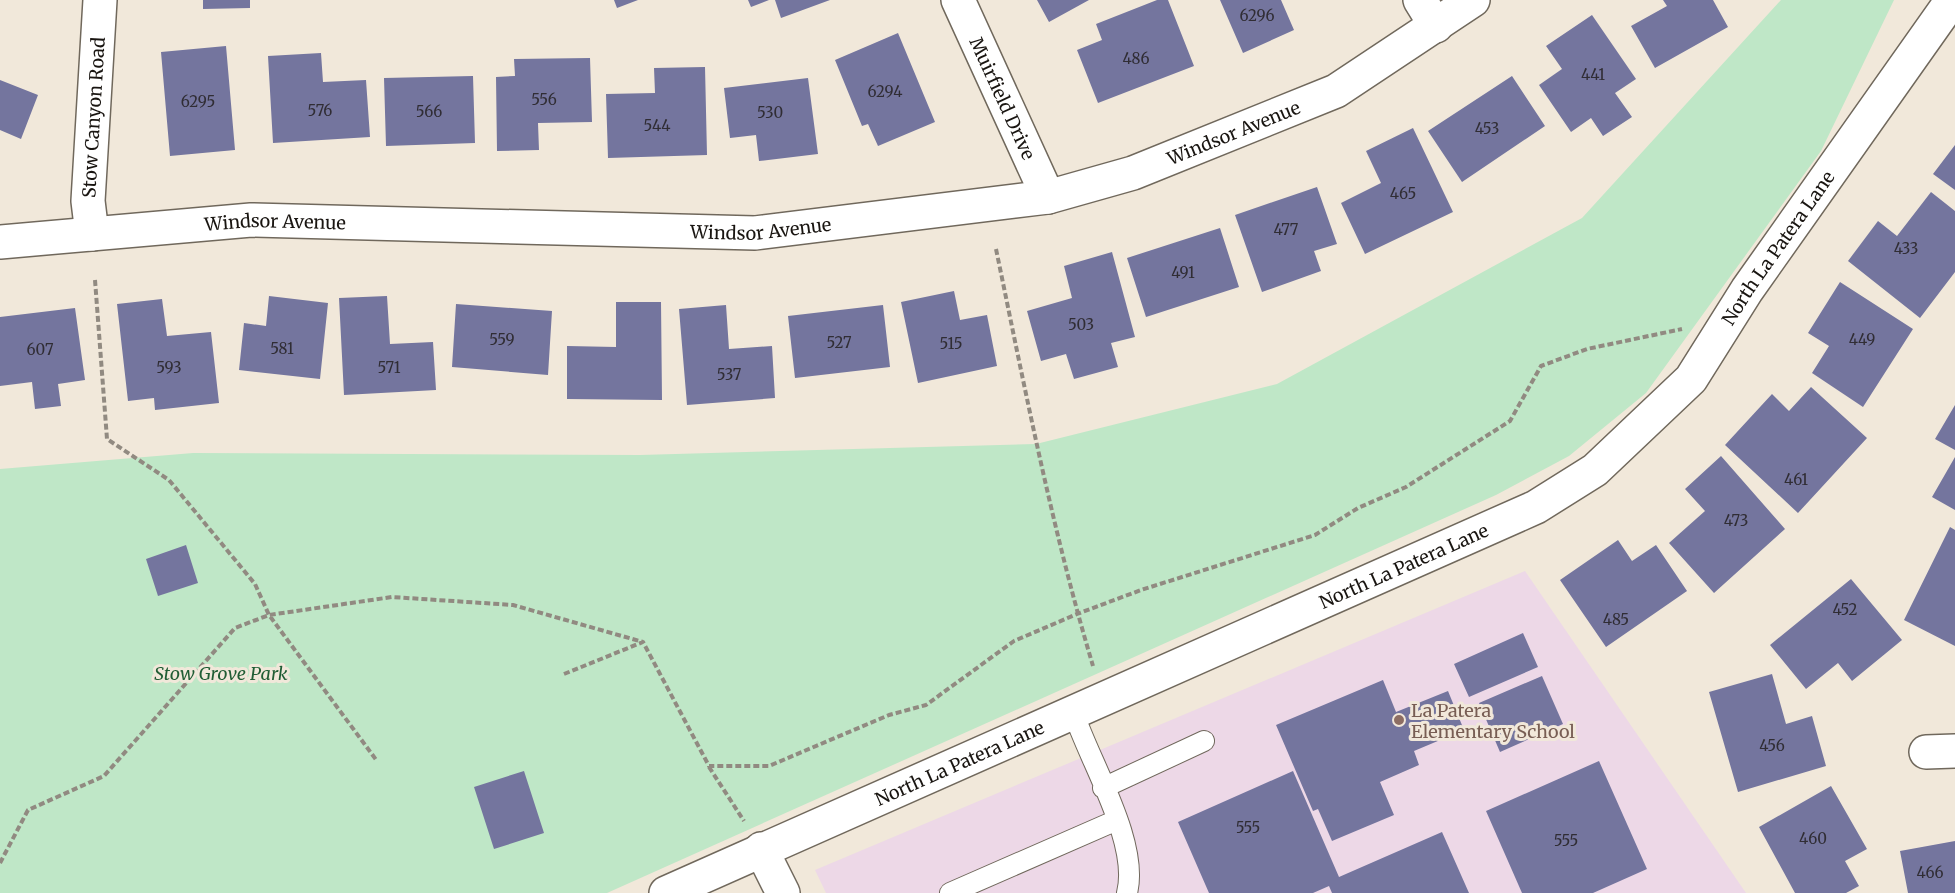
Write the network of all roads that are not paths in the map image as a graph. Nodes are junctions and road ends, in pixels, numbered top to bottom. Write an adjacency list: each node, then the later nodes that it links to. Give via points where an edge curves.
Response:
1 (100, 0): 7 (street, Stow Canyon Road, via 88,201)
2 (958, 0): 6 (street, Muirfield Drive)
3 (1473, 0): 5 (street, Windsor Avenue)
4 (1952, 0): 9 (street, North La Patera Lane, via 1725,321 1691,379 1595,470 1536,507)
5 (1428, 13): 6 (street, Windsor Avenue, via 1336,91 1133,173)
6 (1048, 197): 7 (street, Windsor Avenue, via 755,233 251,220)
7 (92, 234): 8 (street, Windsor Avenue)
8 (0, 242)
9 (1073, 711): 11 (lane); 13 (street, North La Patera Lane)
10 (1204, 741): 11 (lane)
11 (1103, 788): 12 (lane)
12 (1117, 820): 16 (lane); 17 (lane, via 1126,843 1130,883)
13 (761, 849): 14 (street, North La Patera Lane); 15 (street)
14 (666, 893)
15 (783, 893)
16 (950, 893)
17 (1127, 893)

